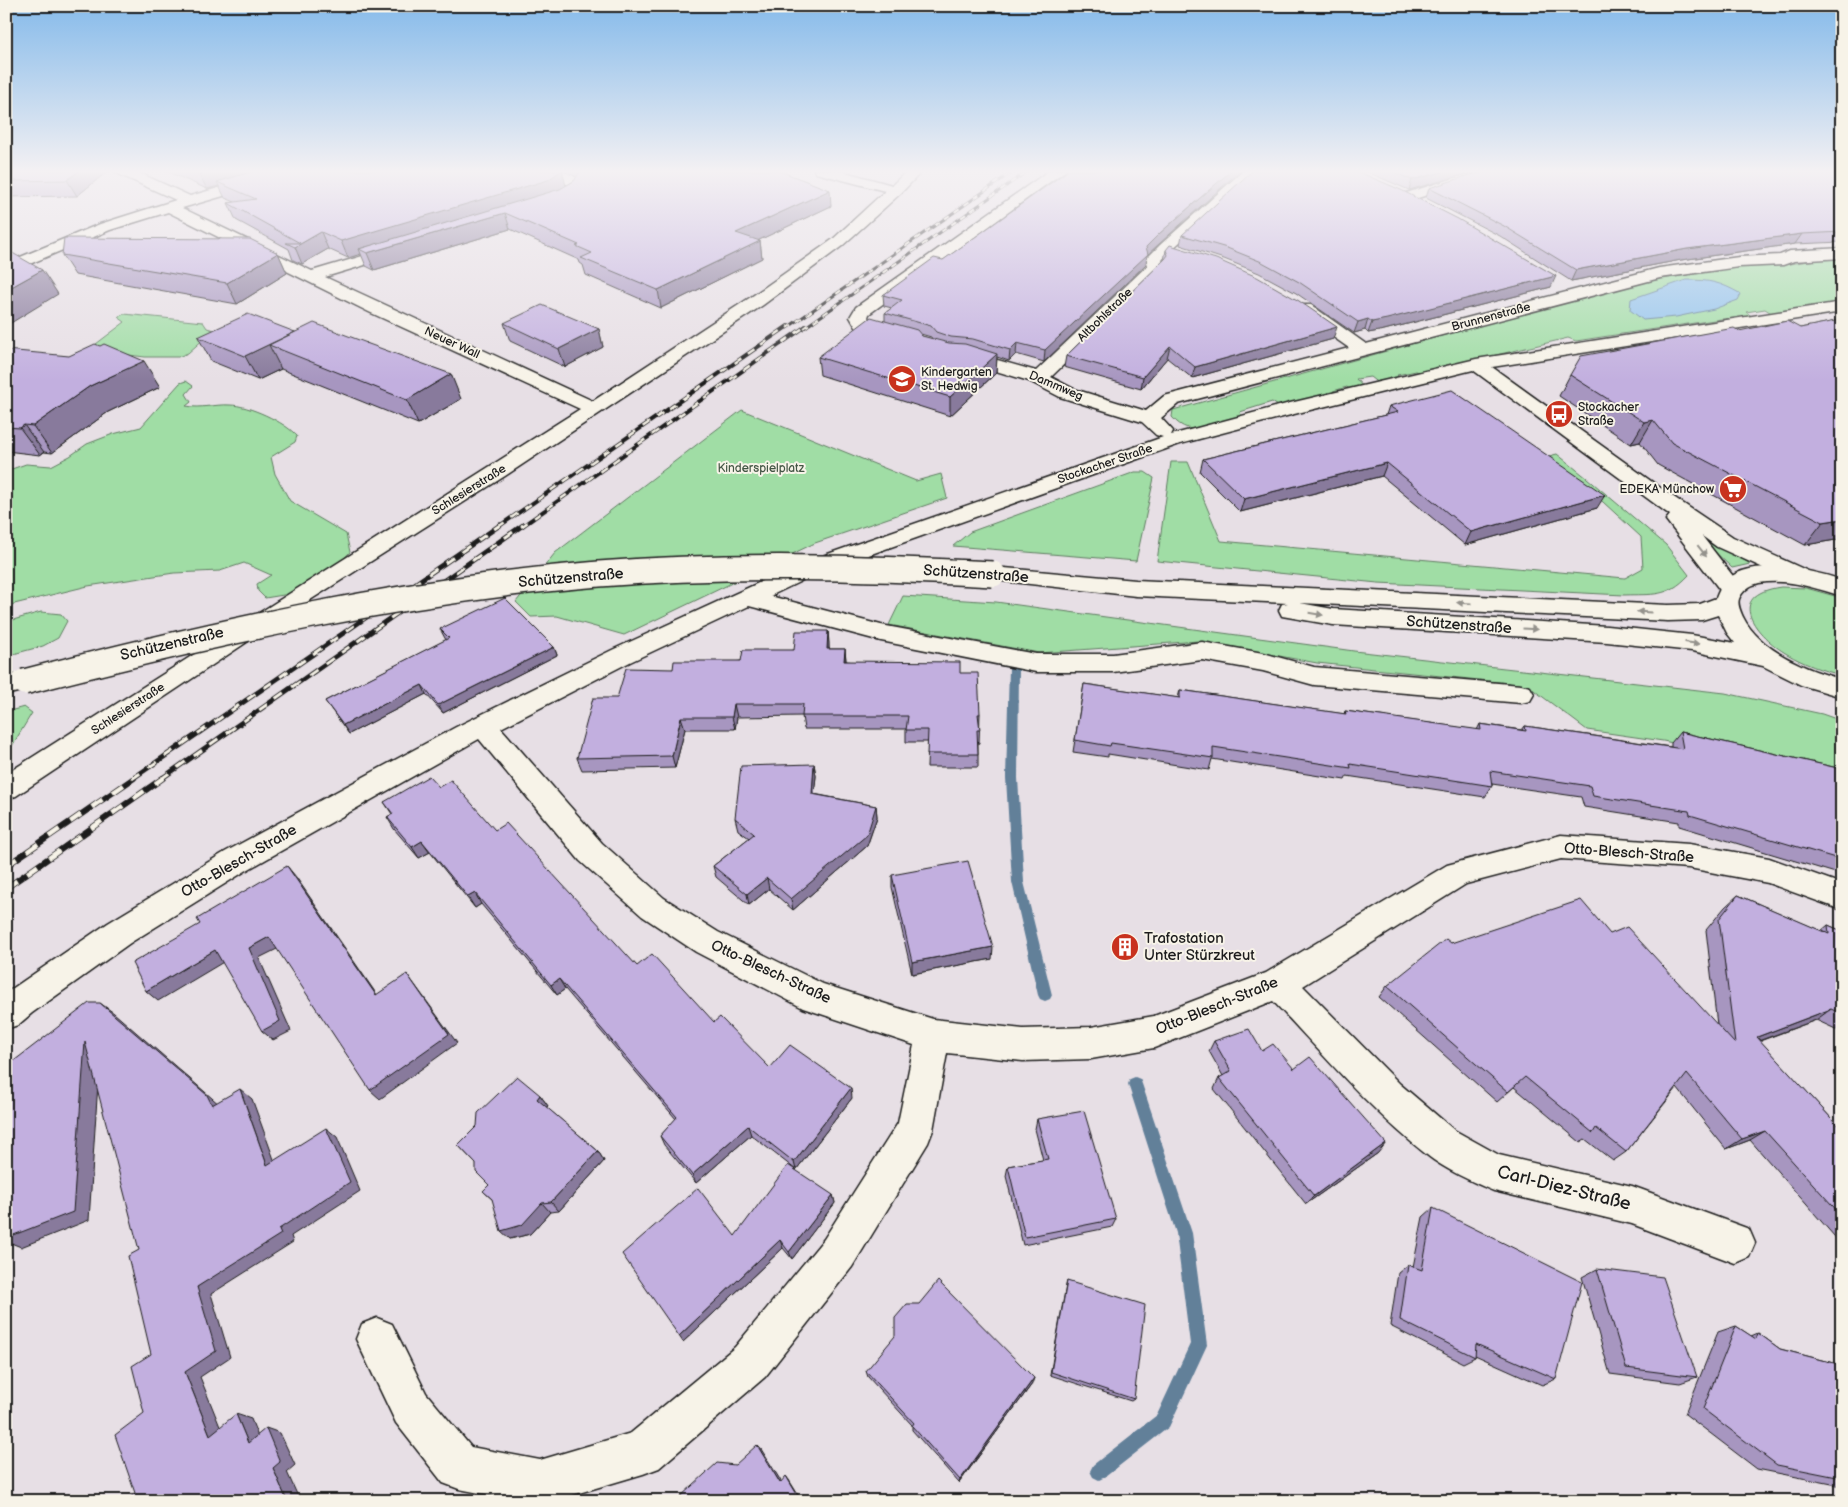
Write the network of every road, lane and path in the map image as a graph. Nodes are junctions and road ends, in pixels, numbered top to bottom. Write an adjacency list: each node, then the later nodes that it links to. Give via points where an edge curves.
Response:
1 (70, 240): 10 (street)
2 (238, 240): 11 (street, Neuer Wall)
3 (840, 240): 21 (street, Schlesierstraße, via 780,285)
4 (961, 240): 16 (street, via 862,311 859,317 863,325)
5 (1174, 240): 7 (street, Altbohlstraße)
6 (411, 247): 11 (street)
7 (1165, 248): 8 (street); 20 (street, Altbohlstraße, via 1154,259 1156,266)
8 (1182, 253)
9 (1842, 253): 13 (street, Brunnenstraße, via 1790,256 1783,260 1739,262 1659,273)
10 (6, 269)
11 (311, 276): 21 (street, Neuer Wall)
12 (1561, 283): 13 (street)
13 (1577, 294): 17 (street, Brunnenstraße)
14 (1294, 302): 17 (street)
15 (1842, 307): 19 (street, Stockacher Straße)
16 (912, 340)
17 (1364, 351): 22 (street, Brunnenstraße, via 1172,400)
18 (948, 355): 20 (street, Dammweg, via 966,356)
19 (1476, 364): 23 (street, Stockacher Straße); 24 (street)
20 (1040, 378): 22 (street, Dammweg, via 1067,393)
21 (595, 408): 35 (street, Schlesierstraße)
22 (1149, 418): 23 (street, Dammweg)
23 (1173, 440): 29 (street, Stockacher Straße, via 810,568)
24 (1660, 499): 25 (street, via 1725,542); 28 (street, one-way to 28)
25 (1800, 576): 27 (street); 28 (street, Schützenstraße, via 1747,579)
26 (1147, 588): 28 (street, Schützenstraße, one-way to 26, via 1702,612 1668,613); 30 (street, Schützenstraße, one-way to 30, via 1334,616 1607,634 1692,643); 31 (street, Schützenstraße, bridge, via 993,574 855,567 681,569 538,580 408,597 314,614 190,639)
27 (1842, 588)
28 (1728, 596): 30 (street, via 1731,621 1747,641)
29 (745, 597): 33 (street, via 881,633 1036,663 1113,663 1202,651 1263,662 1314,676); 34 (street, Otto-Blesch-Straße)
30 (1772, 659): 32 (street, via 1804,676)
31 (15, 684)
32 (1842, 688)
33 (1521, 694)
34 (483, 726): 38 (street, Otto-Blesch-Straße, via 236,861 119,933); 39 (street, Otto-Blesch-Straße, via 592,852 653,907 707,942 815,996)
35 (6, 788)
36 (1842, 897): 37 (street, Otto-Blesch-Straße, via 1769,871 1689,856 1561,847 1458,874)
37 (1278, 984): 39 (street, Otto-Blesch-Straße, via 1154,1032 1091,1043 1023,1045); 40 (street, Carl-Diez-Straße, via 1387,1096 1441,1143 1494,1172 1632,1205)
38 (6, 1014)
39 (934, 1035): 41 (street, via 915,1130 838,1253 750,1362 643,1452 540,1482 459,1467 411,1408)
40 (1736, 1243)
41 (377, 1339)

